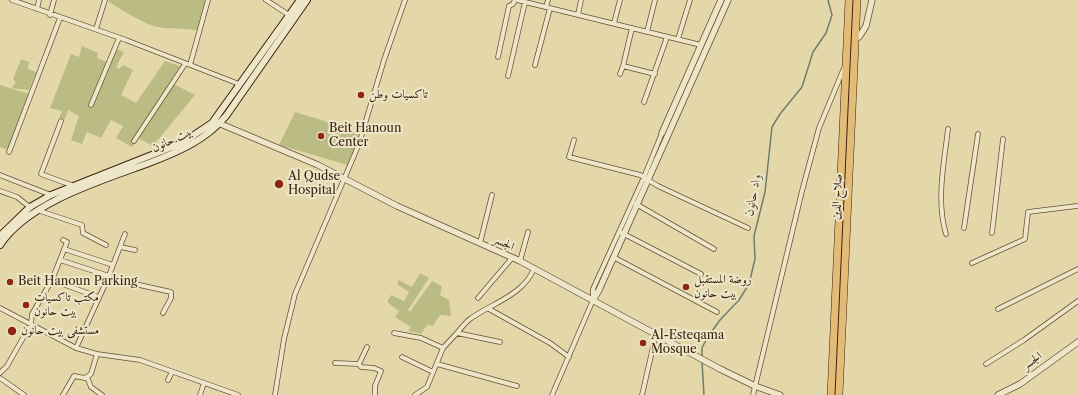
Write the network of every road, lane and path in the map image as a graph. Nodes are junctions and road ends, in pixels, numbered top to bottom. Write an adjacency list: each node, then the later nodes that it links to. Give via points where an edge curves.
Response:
1 (12, 0): 23 (street)
2 (39, 0): 23 (street)
3 (54, 0): 24 (street)
4 (105, 0): 30 (street)
5 (208, 0): 40 (street)
6 (266, 0): 25 (street)
7 (300, 0): 25 (main road, بيت حانون)
8 (307, 0): 50 (main road, بيت حانون)
9 (405, 0): 59 (street, via 359,144)
10 (516, 0): 21 (street); 37 (street, via 509,6)
11 (548, 0): 22 (street)
12 (581, 0): 26 (street)
13 (620, 0): 28 (street)
14 (655, 0): 31 (street)
15 (690, 0): 35 (street)
16 (721, 0): 36 (street)
17 (728, 0): 60 (street)
18 (849, 0): 39 (highway, صلاح الدين)
19 (857, 0): 33 (highway, صلاح الدين)
20 (872, 0): 33 (street, via 866,26 859,37)
21 (525, 2): 22 (street); 45 (street)
22 (548, 8): 26 (street); 41 (street)
23 (37, 9): 24 (street)
24 (50, 14): 27 (street)
25 (289, 15): 46 (main road, بيت حانون)
26 (578, 15): 28 (street)
27 (60, 18): 30 (street); 57 (street)
28 (614, 23): 29 (street)
29 (632, 28): 31 (street); 42 (street)
30 (96, 29): 34 (street)
31 (647, 32): 32 (street)
32 (667, 37): 35 (street); 44 (street)
33 (855, 37): 145 (highway, صلاح الدين)
34 (120, 38): 38 (street); 48 (street)
35 (678, 39): 36 (street)
36 (702, 45): 52 (street)
37 (498, 57)
38 (185, 64): 40 (street); 56 (street)
39 (846, 64): 130 (street, via 819,128); 144 (highway, صلاح الدين)
40 (190, 65): 46 (street)
41 (535, 65)
42 (623, 66): 43 (street); 44 (street)
43 (620, 74)
44 (655, 74): 47 (street)
45 (508, 76)
46 (239, 84): 50 (main road, بيت حانون)
47 (644, 102)
48 (91, 105)
49 (61, 120): 61 (street, via 41,174)
50 (217, 122): 59 (street, الجسر); 61 (main road, بيت حانون, via 182,143); 69 (main road, بيت حانون, via 204,137 174,153 62,197)
51 (948, 130): 76 (street, via 942,176 942,223)
52 (662, 133): 60 (street)
53 (978, 134): 71 (street)
54 (1003, 139): 74 (street)
55 (574, 140): 60 (street, via 569,157)
56 (134, 141)
57 (9, 152)
58 (0, 176): 63 (street)
59 (345, 178): 79 (street, الجسر, via 397,206); 137 (street, via 295,294 284,339)
60 (646, 179): 66 (street); 70 (street)
61 (74, 186): 63 (main road, بيت حانون)
62 (0, 191): 67 (street, via 17,197)
63 (51, 195): 67 (main road, بيت حانون)
64 (492, 195): 79 (street)
65 (1078, 201): 68 (street)
66 (634, 204): 73 (street); 84 (street)
67 (30, 207): 69 (street); 77 (main road, بيت حانون)
68 (1078, 207): 90 (street, via 1028,212 1025,238)
69 (38, 210): 80 (main road, بيت حانون, via 14,229); 81 (street, via 82,225 84,233)
70 (748, 228)
71 (964, 228)
72 (528, 232): 89 (street)
73 (621, 233): 86 (street); 94 (street)
74 (992, 233)
75 (125, 234): 82 (street)
76 (946, 234)
77 (0, 236)
78 (63, 240): 83 (street, via 67,242)
79 (480, 243): 87 (street, الجسر)
80 (0, 245)
81 (106, 245)
82 (120, 247): 85 (street); 91 (street)
83 (64, 249): 88 (street); 91 (street)
84 (714, 249)
85 (135, 250)
86 (612, 255): 99 (street); 104 (street)
87 (512, 258): 89 (street, الجسر); 98 (street)
88 (60, 260): 95 (street); 96 (street)
89 (520, 261): 92 (street, الجسر)
90 (972, 263)
91 (113, 265): 95 (street)
92 (534, 269): 99 (street, الجسر); 102 (street, via 529,280)
93 (1078, 269): 103 (street)
94 (701, 274)
95 (109, 277): 97 (street); 105 (street, via 171,292 171,298)
96 (52, 280): 97 (street); 106 (street, via 32,314)
97 (98, 298): 113 (street)
98 (478, 298)
99 (593, 300): 109 (street, الجسر); 117 (street)
100 (1078, 300): 121 (street)
101 (0, 308): 106 (street)
102 (489, 309): 108 (street, via 470,319); 117 (street, via 550,343)
103 (998, 309)
104 (717, 312)
105 (163, 313)
106 (31, 324): 113 (street); 124 (street, via 7,366)
107 (394, 333): 114 (street, via 420,338)
108 (457, 333): 110 (street); 114 (street)
109 (656, 334): 130 (street, الجسر); 141 (street)
110 (500, 342)
111 (1078, 342): 146 (street, الجسر, via 1020,384)
112 (367, 347): 119 (street)
113 (76, 348): 115 (street)
114 (443, 348): 120 (street)
115 (97, 354): 122 (street, via 140,360); 125 (street, via 91,374)
116 (402, 357): 123 (street)
117 (569, 357): 140 (street)
118 (336, 362): 119 (street)
119 (360, 364): 138 (street, via 361,367 381,371 375,386)
120 (437, 364): 123 (street); 129 (street)
121 (986, 364)
122 (172, 372): 127 (street); 128 (street)
123 (433, 372): 131 (street)
124 (0, 373)
125 (87, 377): 133 (street, via 74,376); 134 (street, via 91,388)
126 (0, 378): 132 (street)
127 (168, 380)
128 (204, 383): 135 (street); 136 (street)
129 (518, 386)
130 (755, 386): 142 (street); 143 (street, الجسر)
131 (424, 393): 139 (street)
132 (24, 395)
133 (63, 395)
134 (102, 395)
135 (200, 395)
136 (238, 395)
137 (275, 395)
138 (375, 395)
139 (415, 395)
140 (552, 395)
141 (642, 395)
142 (753, 395)
143 (780, 395)
144 (831, 395)
145 (840, 395)
146 (998, 395)

